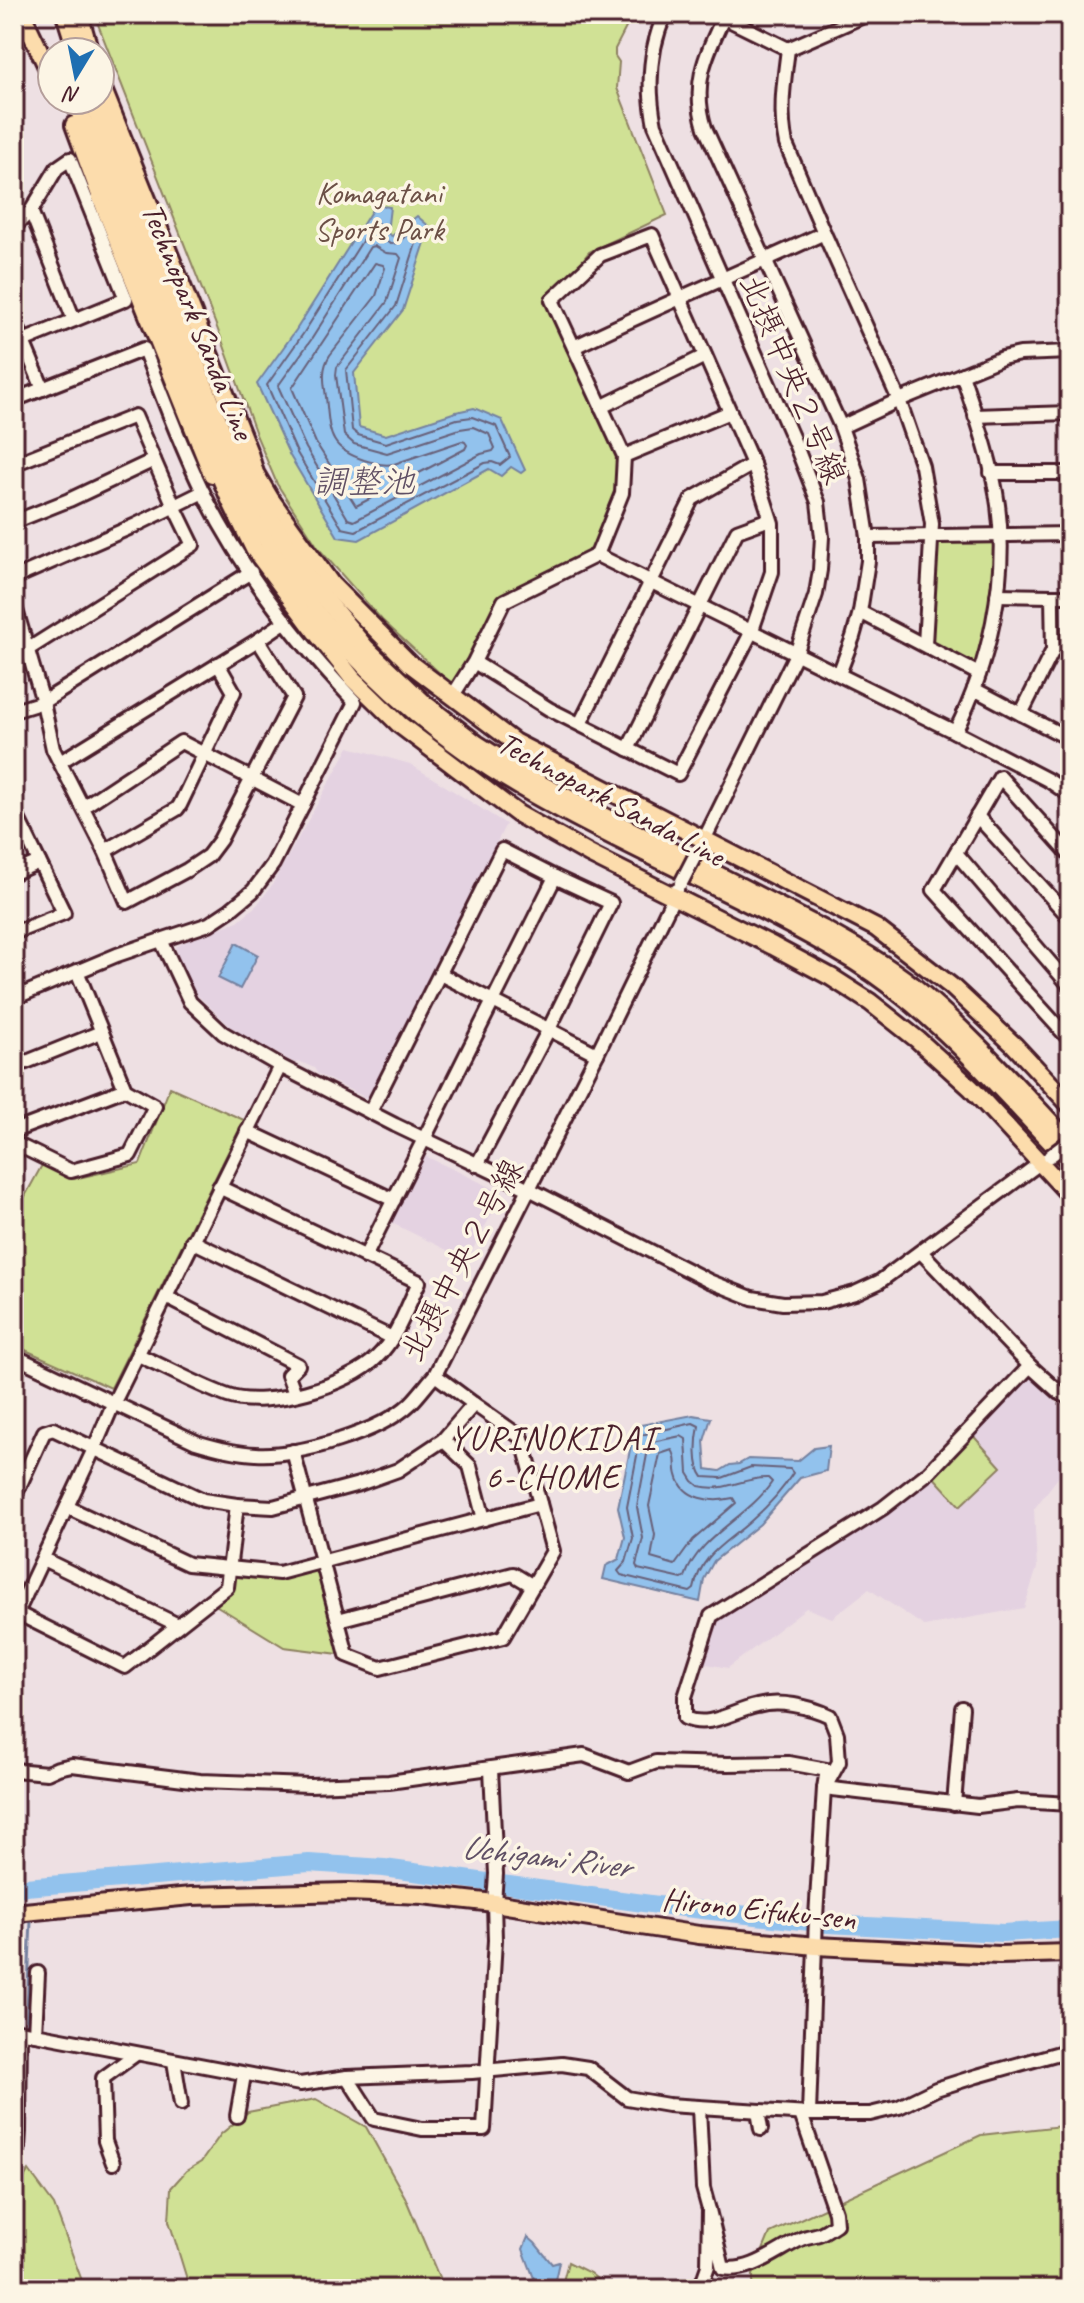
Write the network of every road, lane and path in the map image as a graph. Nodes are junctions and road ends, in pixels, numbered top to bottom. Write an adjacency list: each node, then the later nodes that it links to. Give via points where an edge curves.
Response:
1 (22, 14): 12 (main road)
2 (34, 14): 9 (main road)
3 (65, 14): 10 (main road)
4 (79, 14): 11 (main road)
5 (665, 14): 25 (street, 北摂中央２号線, via 649,83 655,125)
6 (868, 14): 8 (street)
7 (721, 15): 13 (street); 24 (street, via 701,74 700,112)
8 (849, 18): 13 (street)
9 (44, 36)
10 (72, 36)
11 (85, 36)
12 (36, 43)
13 (788, 49): 23 (street, via 783,129)
14 (70, 116): 19 (main road)
15 (82, 116): 21 (main road, Technopark Sanda Line)
16 (97, 116): 21 (main road, Technopark Sanda Line)
17 (112, 116): 21 (main road)
18 (113, 116): 48 (main road)
19 (74, 125): 21 (main road, via 114,209); 52 (main road, via 189,420)
20 (31, 211): 22 (street); 28 (street); 28 (street, via 57,168 70,159 126,299)
21 (134, 223): 34 (main road, Technopark Sanda Line); 42 (main road, Technopark Sanda Line)
22 (14, 227)
23 (824, 233): 24 (street); 37 (street)
24 (765, 261): 25 (street); 43 (street)
25 (723, 279): 26 (street); 75 (street, 北摂中央２号線, via 818,502 820,570)
26 (679, 297): 30 (street); 30 (street, via 652,235 600,255 552,300); 32 (street)
27 (14, 318): 29 (street)
28 (74, 320): 29 (street)
29 (18, 342): 35 (street)
30 (574, 347): 38 (street)
31 (1070, 352): 33 (street, via 1020,354)
32 (705, 356): 38 (street); 39 (street)
33 (962, 374): 37 (street); 41 (street)
34 (205, 387): 48 (main road, via 220,404); 127 (main road, Technopark Sanda Line, via 231,448 307,577 366,648 425,704 535,781 864,952 943,1013)
35 (43, 389): 36 (street); 51 (street, via 144,349)
36 (14, 400)
37 (899, 400): 43 (street); 58 (street, via 922,466)
38 (601, 407): 44 (street)
39 (730, 412): 44 (street); 47 (street)
40 (1070, 413): 41 (street)
41 (975, 416): 49 (street)
42 (206, 424): 52 (main road, via 210,450); 130 (main road, Technopark Sanda Line, via 295,584 323,620 417,713 528,791 857,963 902,994 965,1051)
43 (841, 427): 59 (street, via 859,479)
44 (624, 456): 60 (street, via 622,493)
45 (154, 460): 46 (street, via 135,416); 53 (street); 55 (street)
46 (14, 464)
47 (753, 464): 54 (street); 63 (street, via 692,499)
48 (255, 473): 99 (main road, via 331,584 409,663 514,742)
49 (991, 473): 50 (street); 56 (street)
50 (1070, 473)
51 (203, 492): 53 (street); 61 (street)
52 (231, 502): 106 (main road, via 254,549 306,620 353,679 400,725 518,814 589,854)
53 (174, 506): 62 (street); 74 (street, via 193,545)
54 (770, 519): 68 (street, via 737,531); 71 (street, via 772,572)
55 (14, 522)
56 (1000, 534): 57 (street); 58 (street); 64 (street)
57 (1070, 534)
58 (931, 536): 59 (street); 73 (street)
59 (868, 537): 69 (street)
60 (597, 555): 63 (street); 76 (street, via 504,601)
61 (251, 572): 70 (street); 82 (street)
62 (14, 578)
63 (649, 582): 68 (street); 85 (street)
64 (997, 595): 65 (street); 79 (street)
65 (1052, 596): 66 (street); 84 (street, via 1053,650)
66 (1070, 596)
67 (14, 603): 74 (street)
68 (699, 607): 71 (street); 88 (street)
69 (860, 612): 73 (street); 78 (street)
70 (286, 621): 72 (street); 95 (street, via 355,702)
71 (751, 633): 75 (street); 88 (street, via 678,774)
72 (258, 640): 77 (street); 92 (street, via 294,697)
73 (925, 644): 79 (street)
74 (27, 650): 82 (street)
75 (796, 654): 78 (street); 99 (street, 北摂中央２号線)
76 (474, 662): 80 (street); 85 (street)
77 (218, 664): 89 (street, via 234,692); 90 (street)
78 (839, 674): 86 (street)
79 (979, 674): 81 (street)
80 (457, 689)
81 (974, 689): 84 (street); 86 (street)
82 (43, 702): 83 (street); 90 (street)
83 (14, 711)
84 (1021, 714): 87 (street)
85 (580, 724): 88 (street)
86 (955, 732): 91 (street)
87 (1070, 737)
88 (628, 749)
89 (204, 754): 92 (street); 96 (street, via 181,742); 100 (street, via 177,809)
90 (60, 762): 96 (street)
91 (1029, 770): 93 (street); 94 (street)
92 (253, 779): 95 (street); 100 (street, via 208,856 127,902)
93 (1016, 795): 98 (street, via 1000,777); 102 (street)
94 (1070, 795)
95 (303, 805): 109 (street, via 253,891 209,924)
96 (83, 807): 100 (street)
97 (14, 810): 103 (street)
98 (977, 816): 101 (street); 107 (street)
99 (701, 845): 106 (street, 北摂中央２号線, bridge); 122 (main road, via 876,928 951,986)
100 (105, 851)
101 (956, 853): 112 (street); 117 (street, via 934,890)
102 (1070, 855)
103 (39, 862): 104 (street); 108 (street, via 64,913)
104 (14, 873)
105 (555, 877): 111 (street, via 502,850); 114 (street); 115 (street, via 611,903)
106 (677, 890): 118 (street, 北摂中央２号線); 129 (main road, via 870,1002)
107 (1070, 918)
108 (14, 933)
109 (161, 940): 110 (street); 119 (street, via 190,1002 204,1017)
110 (77, 971): 113 (street); 116 (street)
111 (440, 974): 114 (street); 123 (street)
112 (1070, 986)
113 (14, 998)
114 (495, 1001): 115 (street); 126 (street)
115 (549, 1029): 118 (street); 131 (street)
116 (101, 1032): 120 (street); 121 (street)
117 (1070, 1040)
118 (597, 1054): 133 (street, 北摂中央２号線)
119 (280, 1066): 123 (street); 125 (street)
120 (14, 1067)
121 (125, 1089): 124 (street); 128 (street, via 155,1106 130,1155 71,1171)
122 (1070, 1105)
123 (370, 1112): 126 (street)
124 (14, 1131)
125 (247, 1131): 132 (street); 135 (street)
126 (424, 1139): 131 (street); 135 (street)
127 (1070, 1142): 129 (street, bridge)
128 (14, 1143)
129 (1045, 1160): 134 (main road); 137 (street)
130 (1070, 1162)
131 (477, 1165): 133 (street)
132 (219, 1187): 136 (street); 138 (street)
133 (529, 1189): 137 (street, via 752,1298 783,1303 838,1298 879,1282); 144 (street, 北摂中央２号線)
134 (1070, 1195)
135 (394, 1200): 138 (street)
136 (192, 1241): 139 (street); 140 (street)
137 (922, 1253): 143 (street)
138 (365, 1257): 140 (street, via 419,1282)
139 (166, 1297): 141 (street); 145 (street, via 298,1365 288,1375)
140 (392, 1338): 145 (street, via 357,1373)
141 (138, 1355): 145 (street, via 229,1396 255,1400); 147 (street)
142 (14, 1356): 147 (street, 北摂中央２号線)
143 (1030, 1366): 146 (street); 168 (street, via 929,1472 883,1508 711,1616 685,1697 685,1718 708,1722 774,1703 830,1716 839,1762)
144 (435, 1375): 148 (street); 151 (street, 北摂中央２号線, via 393,1417)
145 (295, 1394)
146 (1070, 1398)
147 (114, 1402): 150 (street); 151 (street, 北摂中央２号線, via 196,1442 227,1451)
148 (474, 1404): 149 (street); 154 (street, via 522,1438)
149 (443, 1440): 153 (street, via 398,1470); 157 (street, via 470,1466)
150 (94, 1449): 152 (street, via 53,1429 44,1432); 155 (street, via 203,1500); 156 (street)
151 (293, 1451): 153 (street)
152 (14, 1498)
153 (307, 1498): 155 (street, via 273,1507); 159 (street)
154 (540, 1504): 157 (street); 161 (street, via 553,1551)
155 (237, 1505): 160 (street)
156 (67, 1507): 158 (street); 160 (street, via 188,1564)
157 (484, 1519): 159 (street)
158 (43, 1559): 162 (street); 164 (street)
159 (323, 1563): 160 (street, via 279,1573); 163 (street)
160 (229, 1568): 164 (street, via 227,1587)
161 (533, 1586): 163 (street, via 513,1574); 163 (street, via 503,1637 380,1668 347,1655)
162 (15, 1613): 164 (street, via 125,1667)
163 (338, 1620)
164 (178, 1625)
165 (962, 1708): 169 (street)
166 (491, 1769): 167 (street, via 310,1785 200,1781 72,1765 47,1773); 168 (street, via 584,1755 629,1772 656,1762 789,1763 827,1770); 171 (street)
167 (14, 1770)
168 (824, 1788): 169 (street); 173 (street)
169 (954, 1804): 170 (street)
170 (1070, 1804)
171 (494, 1903): 172 (main road, Hirono Eifuku-sen, via 348,1892 191,1896); 173 (main road, Hirono Eifuku-sen, via 699,1935); 181 (street)
172 (14, 1913)
173 (816, 1942): 174 (main road, Hirono Eifuku-sen, via 999,1955); 187 (street)
174 (1070, 1953)
175 (38, 1973): 177 (street)
176 (17, 2031): 177 (street); 190 (street, via 19,2132)
177 (35, 2034): 179 (street)
178 (1070, 2050): 187 (street, via 936,2089 899,2107 870,2114)
179 (136, 2054): 180 (street); 191 (street, via 103,2078 105,2141)
180 (174, 2061): 182 (street); 184 (street)
181 (487, 2070): 183 (street); 183 (street, via 484,2129 422,2129 374,2119); 185 (street, via 562,2064 588,2068 627,2098)
182 (244, 2075): 183 (street, via 300,2084); 188 (street)
183 (347, 2077)
184 (181, 2104)
185 (699, 2108): 186 (street); 192 (street)
186 (758, 2111): 187 (street); 189 (street)
187 (805, 2114): 192 (street, via 836,2224 764,2260 730,2269 723,2268)
188 (237, 2116)
189 (761, 2129)
190 (14, 2153)
191 (113, 2163)
192 (709, 2210): 193 (street, via 708,2266)
193 (700, 2289)

